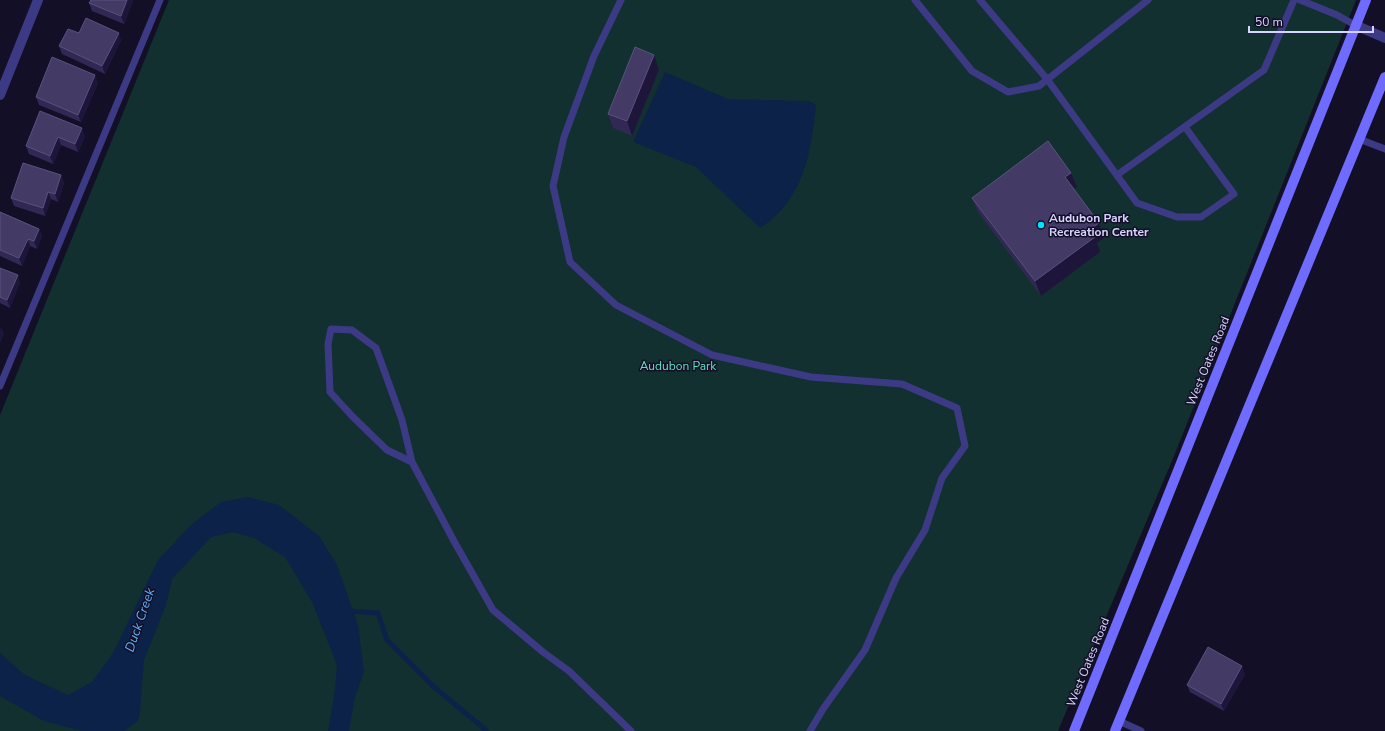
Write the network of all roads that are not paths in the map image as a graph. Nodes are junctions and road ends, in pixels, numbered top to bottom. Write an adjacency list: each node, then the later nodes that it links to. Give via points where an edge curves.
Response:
1 (38, 0): 14 (street)
2 (160, 0): 19 (lane)
3 (620, 0): 23 (lane, via 594,56 564,136 553,186 570,262 616,305 712,355 811,377 902,384 957,408 965,446 942,478 925,530 896,578 865,650)
4 (915, 0): 13 (lane, via 972,71 1008,92 1039,86)
5 (980, 0): 13 (lane)
6 (1148, 0): 13 (lane)
7 (1294, 0): 15 (lane, via 1264,70)
8 (1300, 0): 10 (lane)
9 (1366, 0): 10 (main road, West Oates Road)
10 (1355, 25): 11 (street); 24 (main road, West Oates Road)
11 (1385, 38)
12 (1385, 77): 16 (main road)
13 (1047, 79): 18 (lane)
14 (0, 95)
15 (1185, 127): 18 (lane); 18 (lane, via 1234,194 1201,217 1177,217 1137,203)
16 (1360, 138): 17 (lane); 21 (main road)
17 (1385, 149)
18 (1117, 175)
19 (0, 386)
20 (412, 462): 20 (lane, via 387,450 330,392 328,344 331,329 352,330 376,348 402,420); 22 (lane, via 493,610 569,671)
21 (1117, 726): 25 (lane)
22 (631, 731)
23 (810, 731)
24 (1075, 731)
25 (1141, 731)

